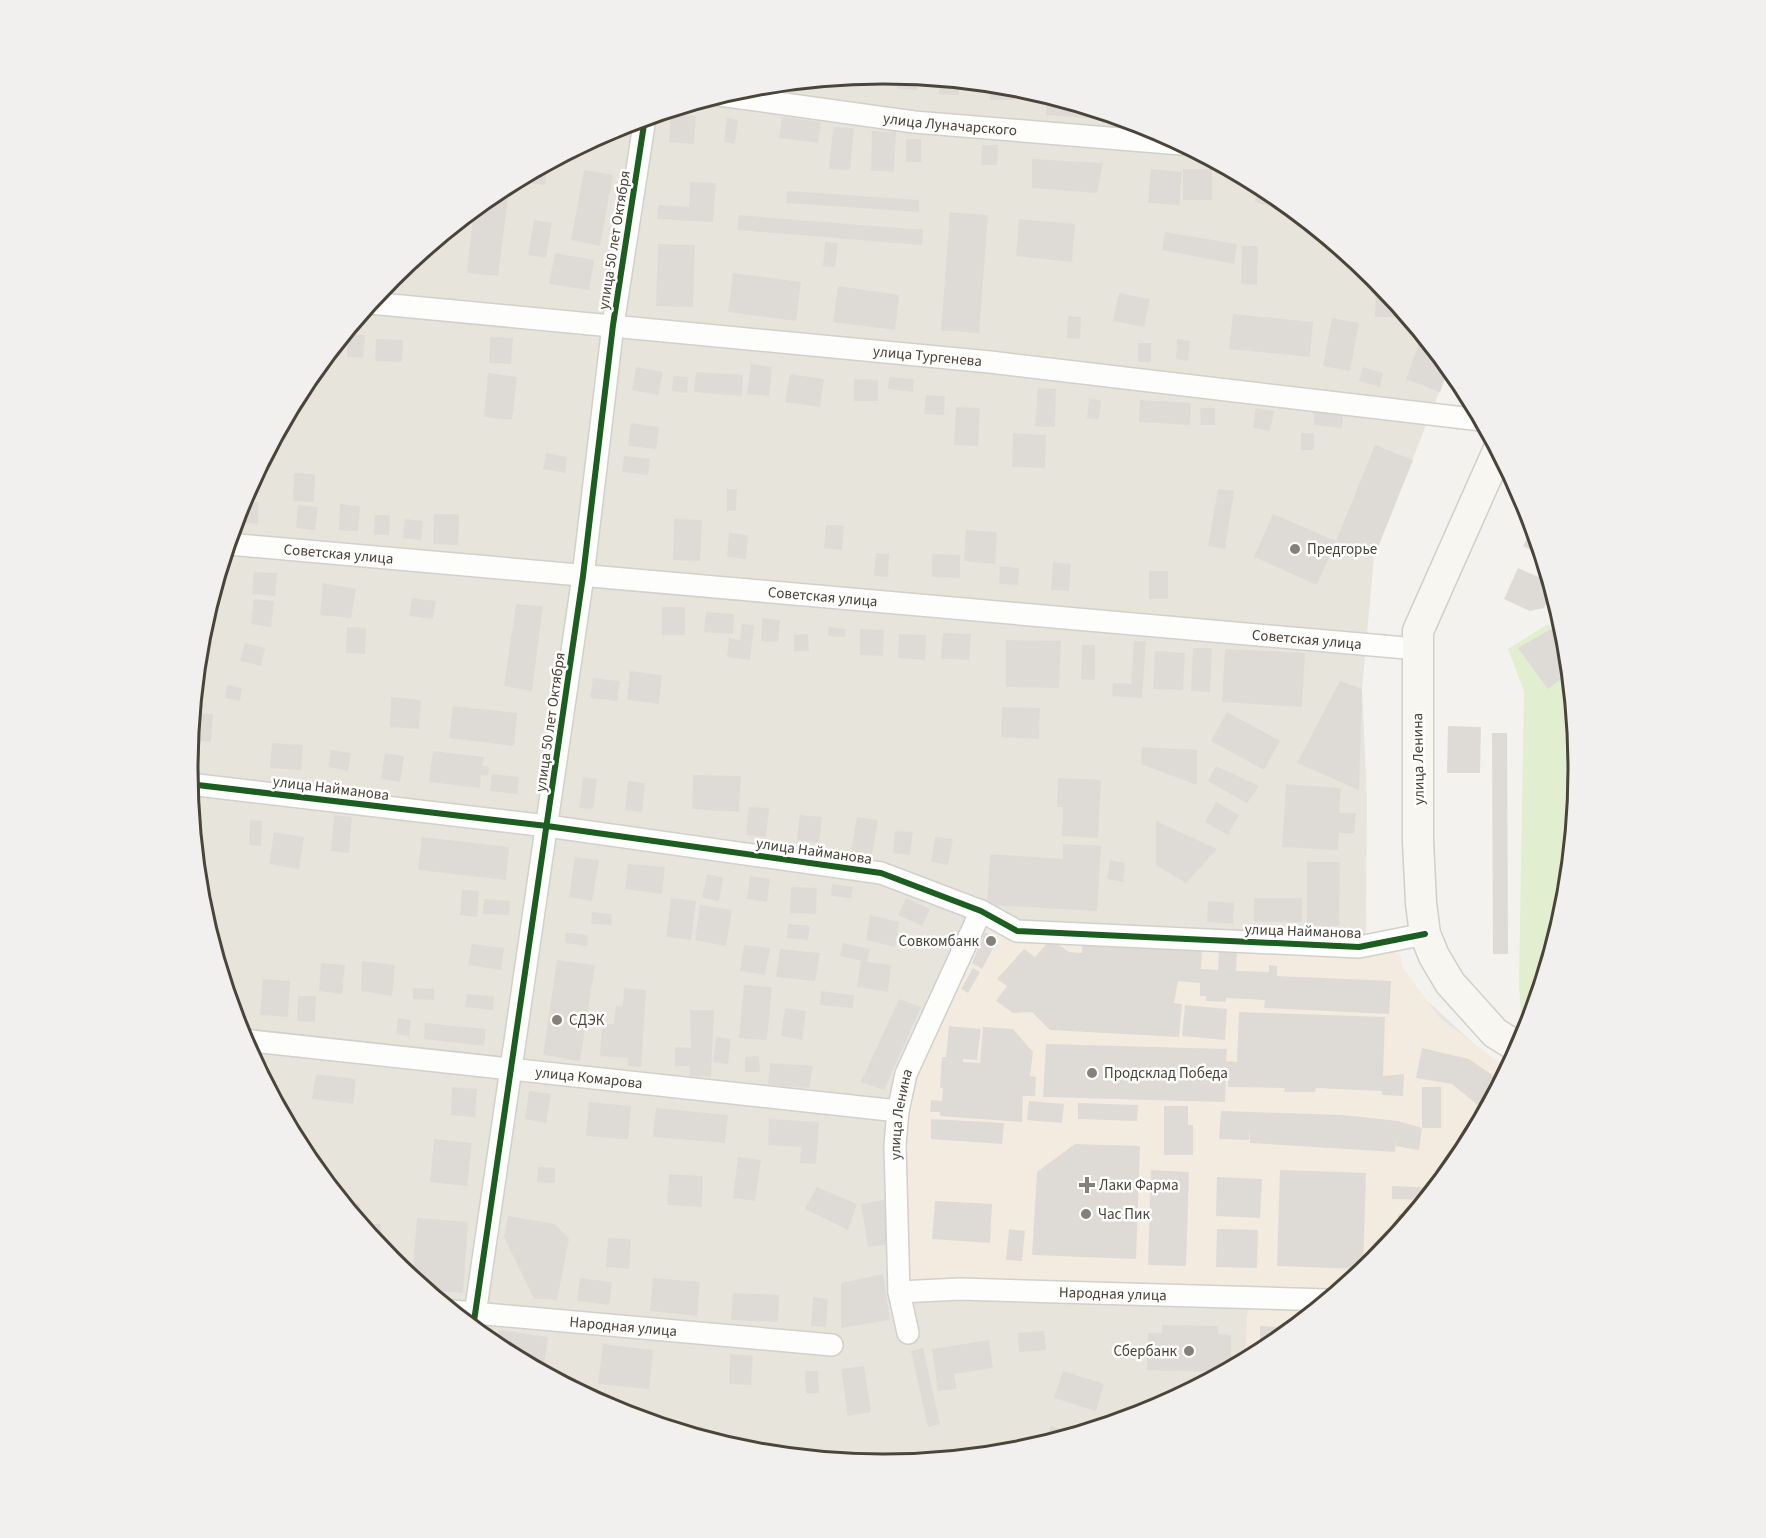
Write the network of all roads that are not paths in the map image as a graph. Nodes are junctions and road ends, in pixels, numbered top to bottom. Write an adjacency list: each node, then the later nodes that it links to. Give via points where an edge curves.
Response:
1 (744, 98): 3 (street, улица Луначарского, via 914,122)
2 (644, 127): 5 (street, улица 50 лет Октября)
3 (1158, 142)
4 (381, 304): 5 (street, улица Тургенева)
5 (613, 325): 6 (street, улица Тургенева, via 990,362); 9 (street, улица 50 лет Октября)
6 (1471, 419)
7 (1494, 460): 10 (street, улица Ленина, via 1426,609)
8 (236, 545): 9 (street, Советская улица)
9 (583, 576): 10 (street, Советская улица); 12 (street, улица 50 лет Октября)
10 (1416, 649): 14 (street, улица Ленина, via 1418,841)
11 (198, 785): 12 (street, улица Найманова)
12 (547, 826): 13 (street, улица Найманова, via 881,873); 17 (street, улица 50 лет Октября)
13 (981, 911): 14 (street, улица Найманова, via 1017,931 1359,947); 18 (street, улица Ленина, via 906,1074)
14 (1425, 934): 16 (street, улица Ленина, via 1450,983 1495,1033)
15 (255, 1041): 17 (street, улица Комарова)
16 (1511, 1043)
17 (513, 1071): 18 (street, улица Комарова); 21 (street, улица 50 лет Октября)
18 (898, 1111): 19 (street, улица Ленина, via 895,1145)
19 (899, 1292): 20 (street, Народная улица, via 960,1289); 23 (street, улица Ленина)
20 (1317, 1299)
21 (474, 1318)
22 (478, 1321): 24 (street, Народная улица)
23 (908, 1333)
24 (832, 1345)

